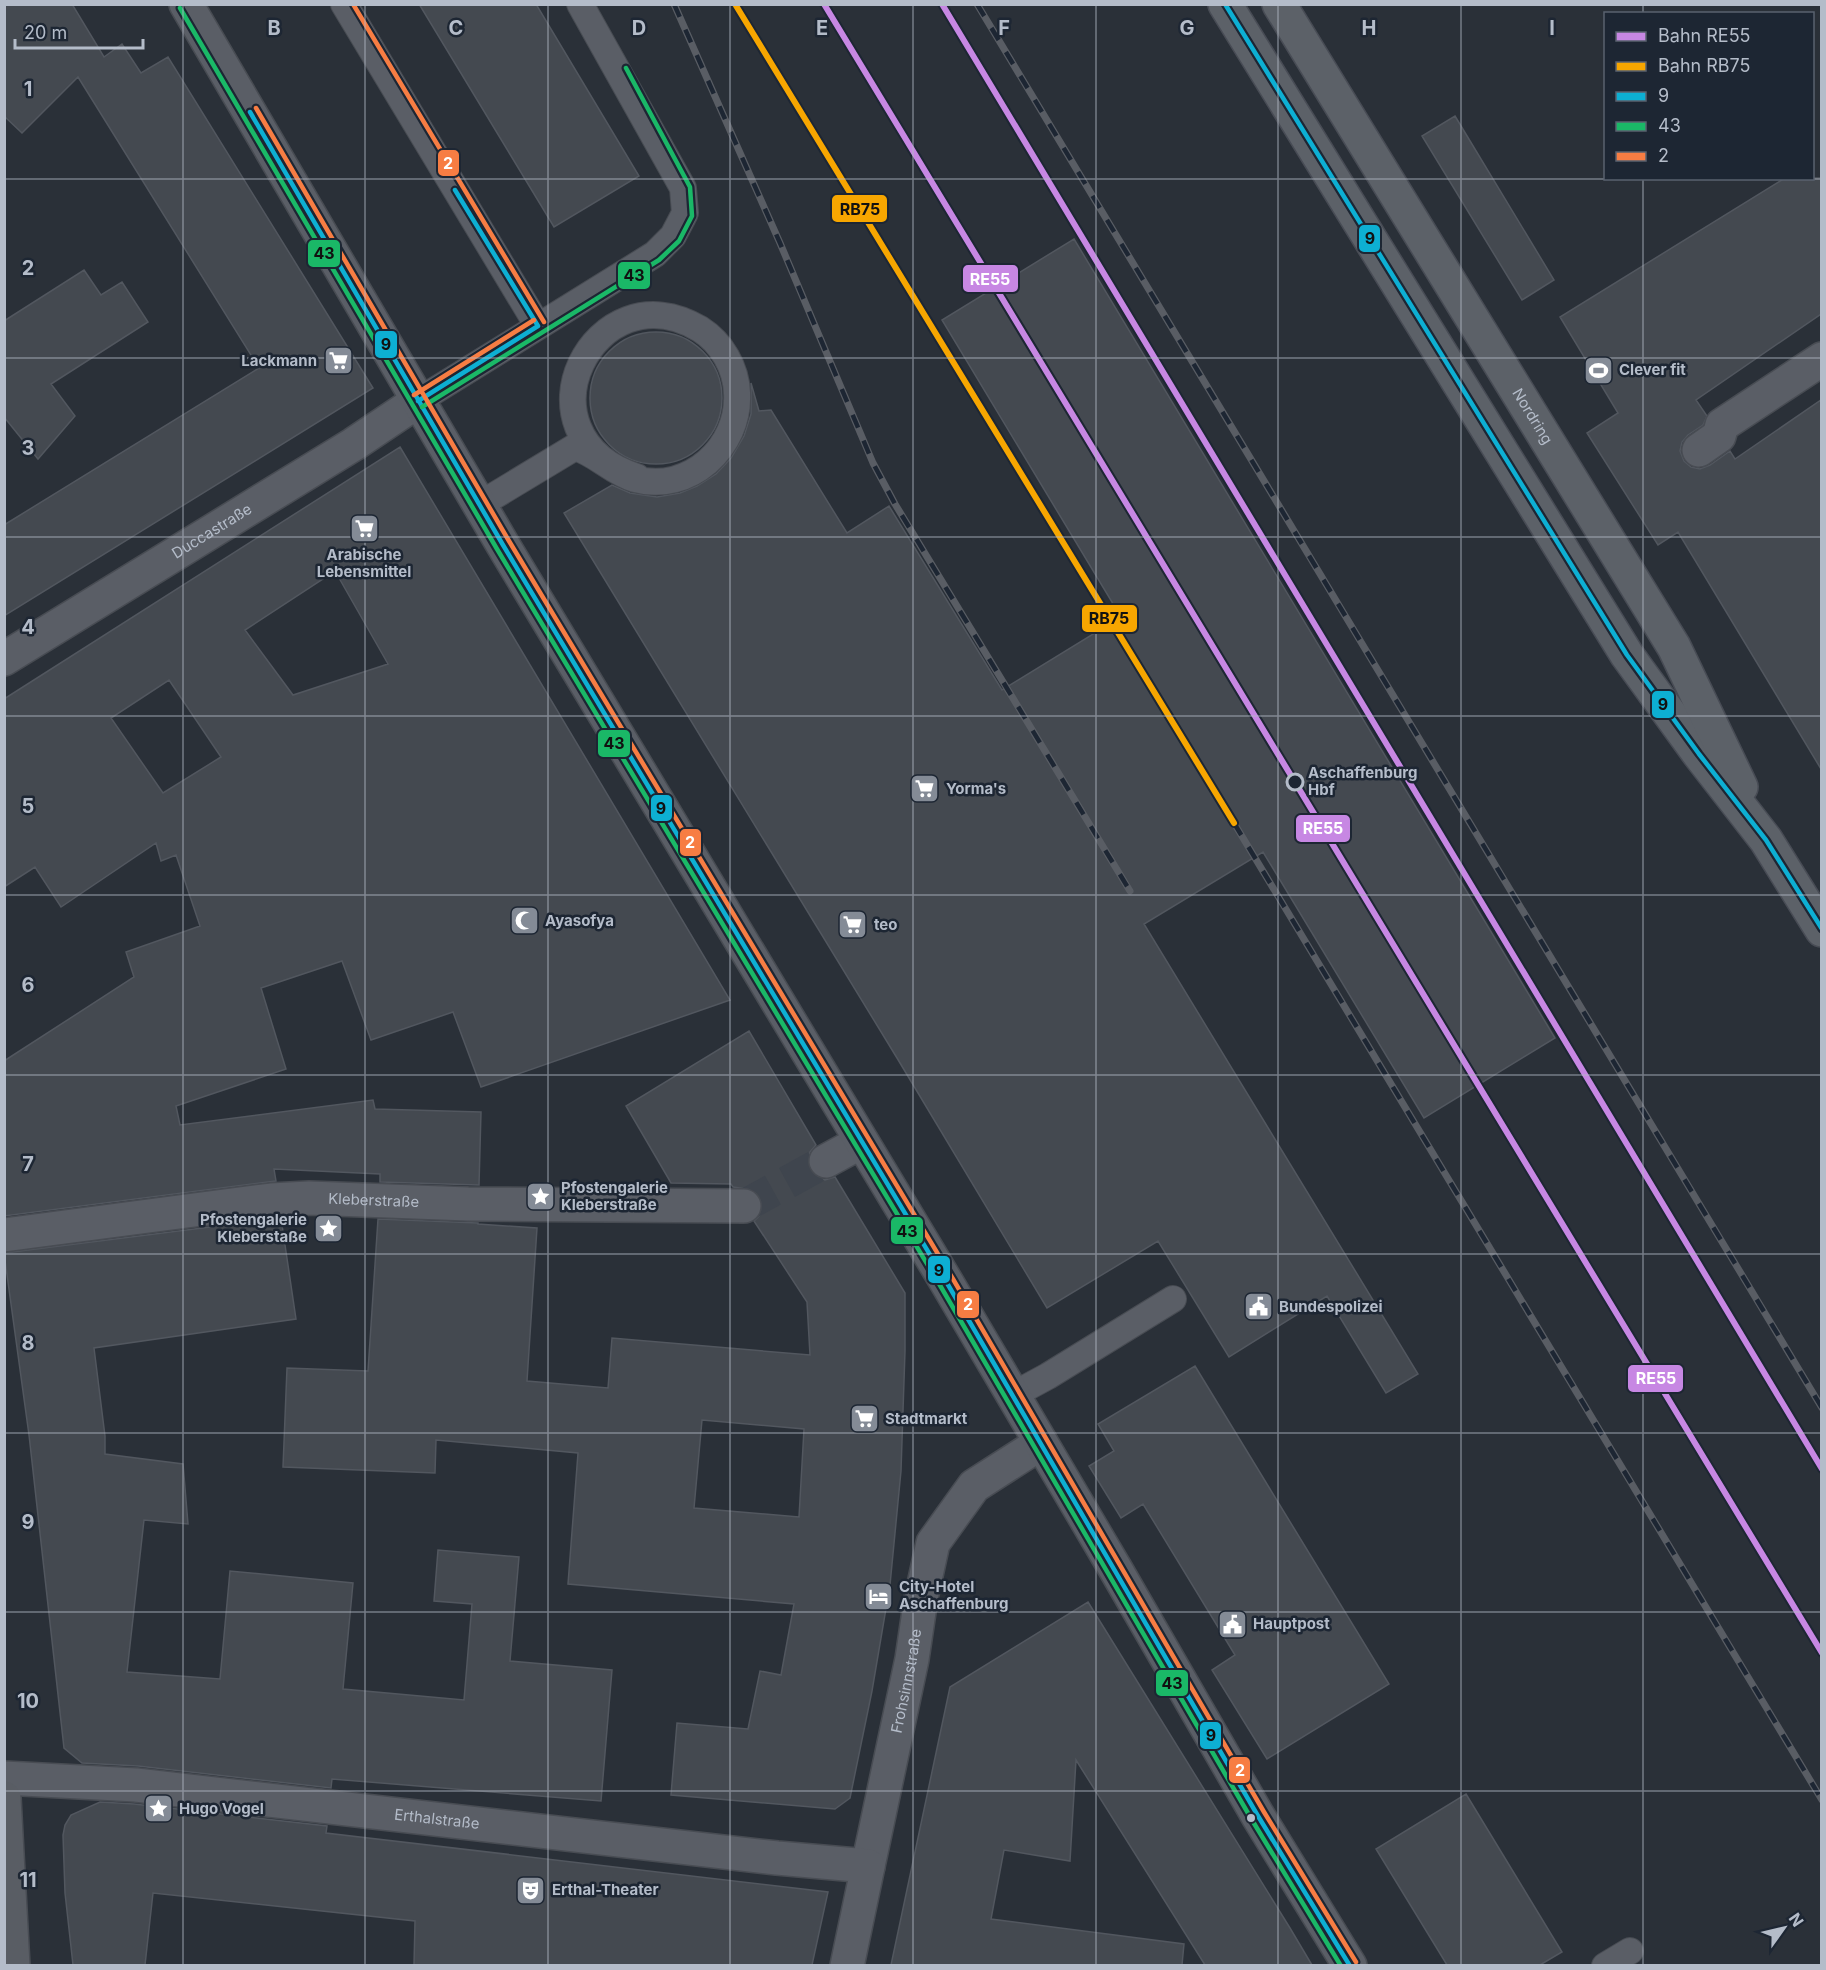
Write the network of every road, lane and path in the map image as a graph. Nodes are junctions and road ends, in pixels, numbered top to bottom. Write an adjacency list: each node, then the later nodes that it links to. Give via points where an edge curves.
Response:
1 (186, 4): 8 (street)
2 (344, 4): 6 (lane)
3 (580, 4): 6 (lane, via 683,188 685,213 673,236 655,254)
4 (1225, 4): 13 (main road, Nordring, via 1628,655)
5 (1279, 4): 13 (main road, Nordring, via 1674,647)
6 (538, 326): 8 (lane)
7 (1821, 359): 9 (street)
8 (418, 401): 11 (street); 12 (street, Duccastraße)
9 (1705, 436)
10 (637, 477): 11 (lane, via 621,472 585,441 576,423 573,396 579,365 592,345 615,326 650,316 685,321 722,350 734,374 736,414 731,431 715,455 690,473 666,481 637,479 612,469 575,447)
11 (479, 505): 15 (street)
12 (4, 659)
13 (1766, 840): 14 (main road, Nordring)
14 (1821, 930)
15 (861, 1142): 16 (street); 20 (street)
16 (826, 1161)
17 (744, 1206): 18 (street, Kleberstraße, via 468,1204 309,1198)
18 (4, 1235)
19 (1173, 1299): 20 (lane)
20 (1013, 1395): 21 (street)
21 (1041, 1443): 24 (street, Frohsinnstraße, via 974,1486 933,1543); 28 (street)
22 (4, 1778): 24 (street, Erthalstraße, via 136,1785)
23 (4, 1798): 26 (main road)
24 (868, 1866): 27 (street, Frohsinnstraße)
25 (1630, 1951): 29 (lane)
26 (13, 1965)
27 (847, 1965)
28 (1350, 1965)
29 (1605, 1965)

